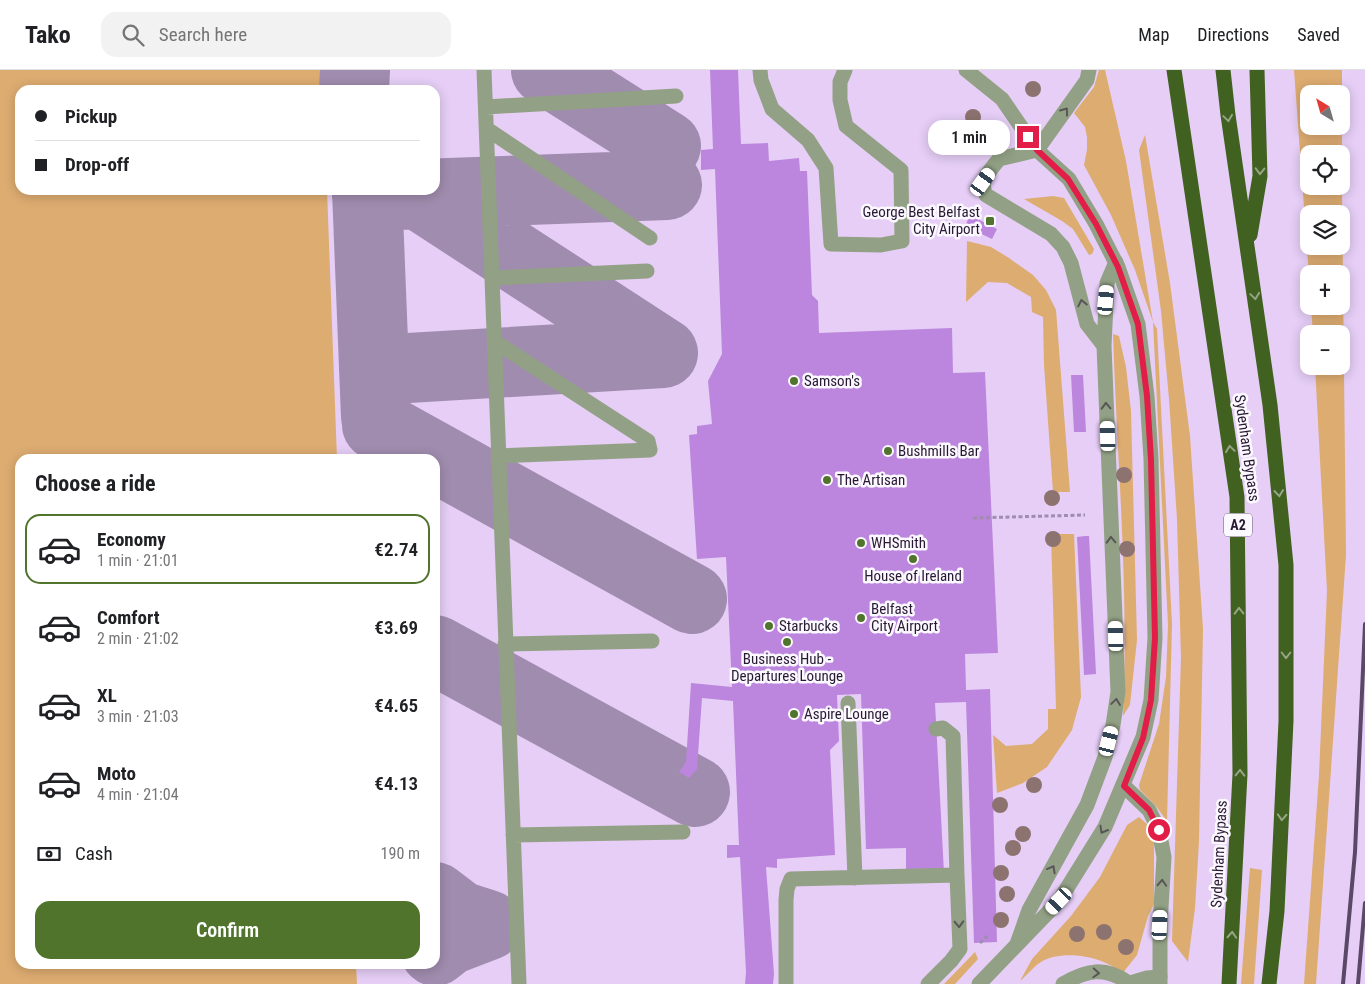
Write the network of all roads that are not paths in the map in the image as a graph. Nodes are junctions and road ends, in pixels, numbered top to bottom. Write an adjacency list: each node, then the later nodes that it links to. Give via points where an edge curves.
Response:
1 (484, 70): 10 (street)
2 (760, 70): 3 (street, via 772,109 808,140 826,168 831,244 902,241 901,170 846,126 840,100 840,82)
3 (845, 70)
4 (966, 70): 12 (street, via 1002,99)
5 (1089, 70): 12 (street, one-way to 5, via 1087,80)
6 (1174, 70): 38 (highway, Sydenham Bypass / A2, one-way to 6, via 1240,774 1237,497)
7 (1223, 70): 14 (highway, Sydenham Bypass, one-way to 14)
8 (1258, 70): 14 (highway, one-way to 14, via 1260,176)
9 (676, 96): 10 (street)
10 (486, 107): 11 (street)
11 (487, 129): 13 (street); 17 (street)
12 (1037, 150): 15 (street, via 1068,179); 19 (street, one-way to 12, via 1087,324 1071,263 1057,240 983,190 983,182 999,159)
13 (650, 238)
14 (1248, 248): 39 (highway, Sydenham Bypass, one-way to 39, via 1270,405 1286,565 1286,721 1277,910)
15 (1116, 262): 19 (street, via 1107,283); 25 (street, via 1138,324 1147,396 1155,638 1151,700 1143,738)
16 (647, 271): 17 (street)
17 (492, 278): 18 (street)
18 (494, 342): 20 (street); 20 (street, via 648,441 650,450)
19 (1104, 346): 30 (street, one-way to 19, via 1029,910 1088,805 1105,757 1118,692)
20 (498, 456): 22 (street)
21 (652, 640): 22 (street)
22 (505, 644): 27 (street)
23 (848, 703): 29 (street, via 856,732)
24 (936, 728): 28 (street, via 942,728 953,736)
25 (1124, 786): 30 (street, one-way to 30, via 1106,827 1059,901); 31 (street, one-way to 25, via 1164,857 1159,830 1149,810)
26 (683, 832): 27 (street)
27 (513, 835): 32 (street)
28 (957, 876): 29 (street); 34 (street, one-way to 34, via 960,949)
29 (855, 878): 33 (street, via 791,879 786,900)
30 (1018, 944): 35 (street)
31 (1160, 981): 37 (street, via 1147,978)
32 (519, 984)
33 (786, 984)
34 (928, 984)
35 (979, 984)
36 (1063, 984): 37 (street, one-way to 37, via 1092,971 1122,978)
37 (1128, 984)
38 (1229, 984)
39 (1269, 984)

